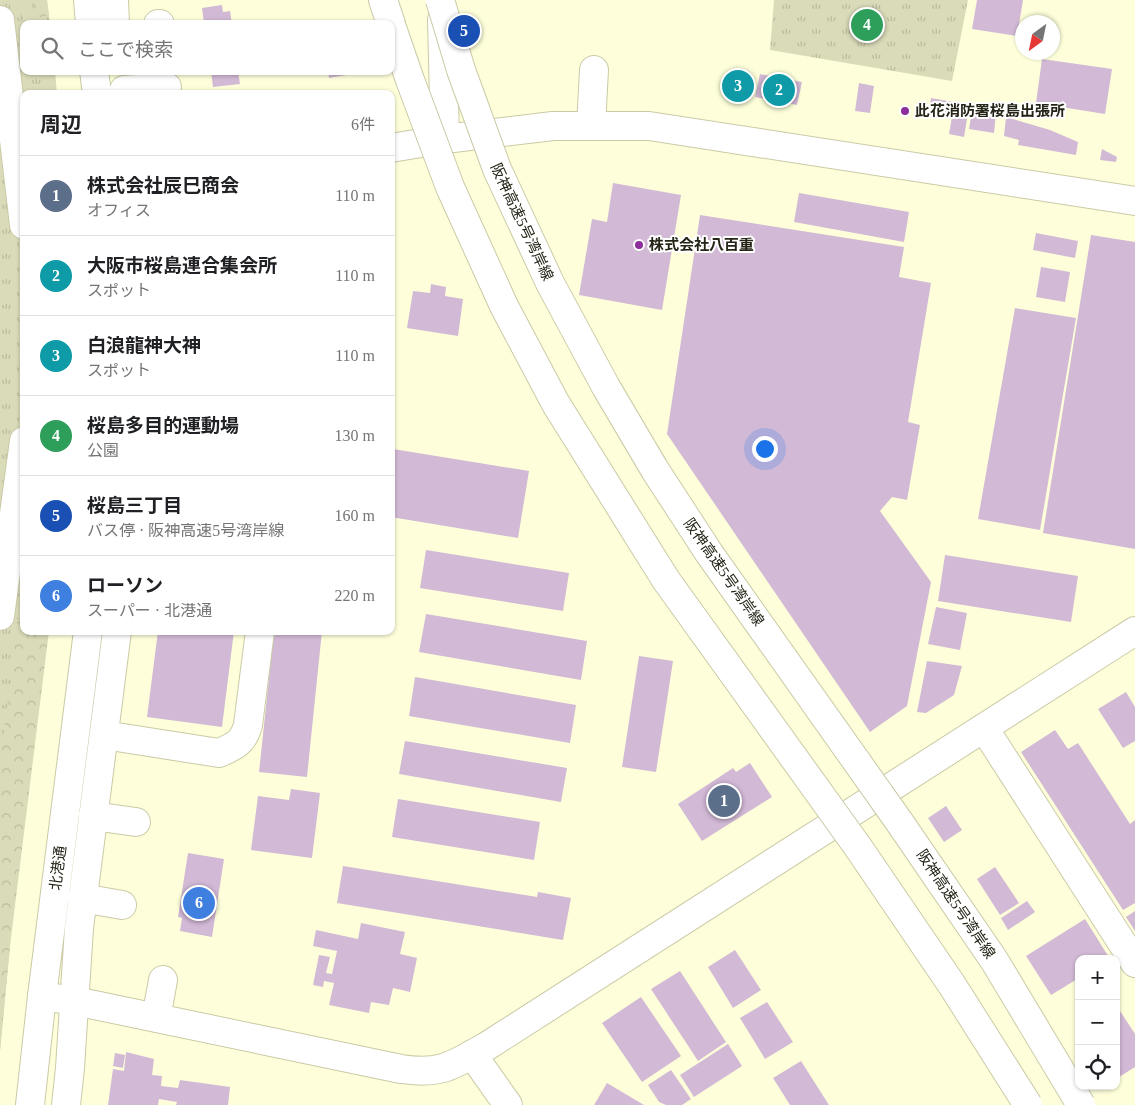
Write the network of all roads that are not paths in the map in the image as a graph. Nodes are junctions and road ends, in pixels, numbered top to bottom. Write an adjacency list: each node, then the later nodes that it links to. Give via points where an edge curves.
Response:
1 (88, 0): 5 (main road)
2 (114, 0): 6 (main road)
3 (383, 0): 7 (main road)
4 (440, 0): 17 (main road); 43 (main road, 阪神高速5号湾岸線, bridge, via 497,169 550,284 611,395 709,553 994,960)
5 (90, 20)
6 (116, 20)
7 (389, 20)
8 (9, 34): 11 (main road)
9 (395, 37): 42 (main road, bridge, via 450,187 504,306 556,404 666,580 858,847 952,985)
10 (594, 70): 16 (main road)
11 (15, 71): 19 (main road)
12 (95, 75): 15 (main road)
13 (123, 85): 14 (main road)
14 (168, 87)
15 (96, 90)
16 (591, 126): 17 (main road, via 553,126); 20 (main road, via 649,126)
17 (445, 139): 18 (main road)
18 (395, 147)
19 (20, 157)
20 (1135, 201)
21 (20, 469): 22 (main road)
22 (0, 616)
23 (1133, 634): 27 (main road)
24 (87, 635): 35 (main road, 北港通)
25 (116, 635): 28 (main road, 北港通)
26 (259, 635): 28 (main road, via 248,725 236,746 219,753)
27 (984, 728): 33 (main road); 38 (main road)
28 (104, 735): 29 (main road, 北港通)
29 (93, 816): 30 (main road); 31 (main road, 北港通)
30 (136, 822)
31 (82, 898): 32 (main road); 36 (main road, 北港通)
32 (122, 905)
33 (1135, 963)
34 (164, 980): 37 (main road)
35 (42, 996): 36 (main road); 39 (main road, 北港通)
36 (75, 1001): 37 (main road); 40 (main road, 北港通)
37 (156, 1018): 38 (main road, via 420,1071 437,1070)
38 (472, 1054): 41 (main road)
39 (30, 1105)
40 (66, 1105)
41 (508, 1105)
42 (1028, 1105)
43 (1081, 1105)

